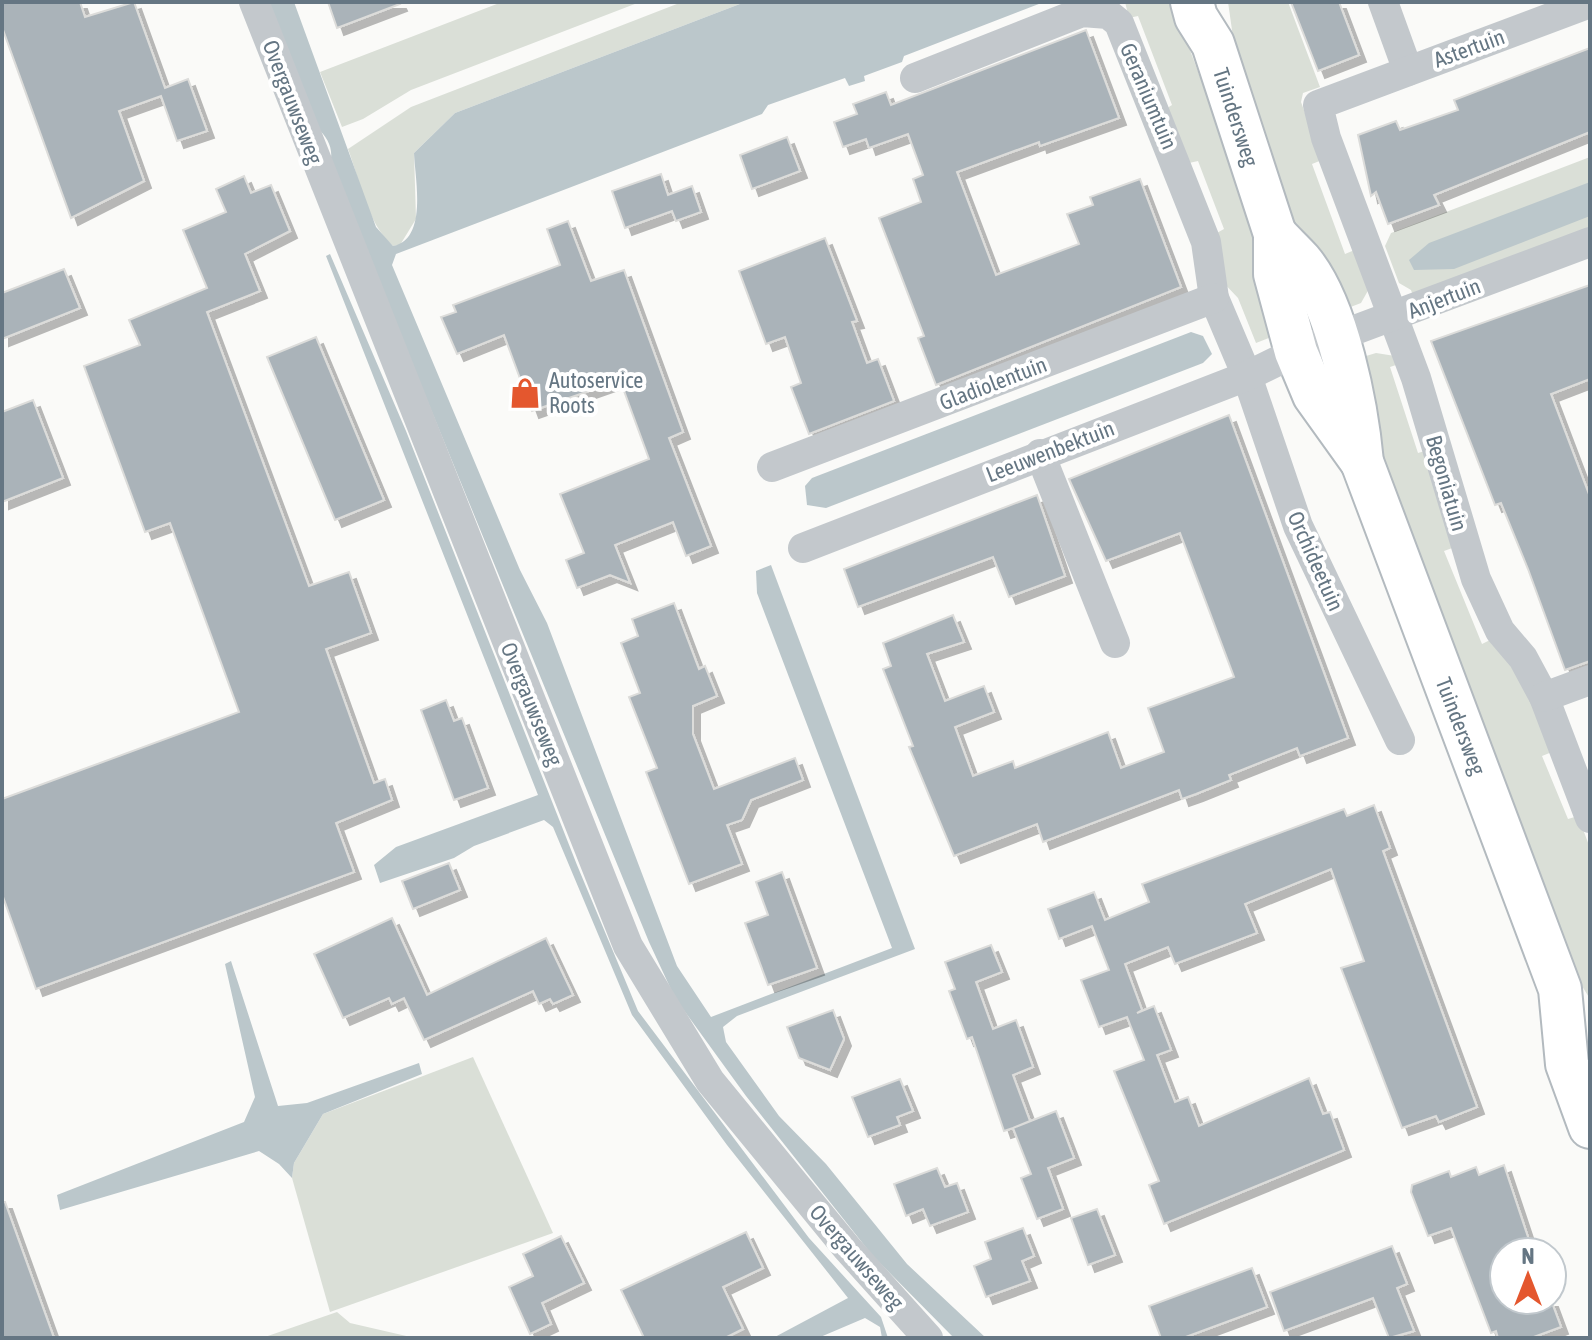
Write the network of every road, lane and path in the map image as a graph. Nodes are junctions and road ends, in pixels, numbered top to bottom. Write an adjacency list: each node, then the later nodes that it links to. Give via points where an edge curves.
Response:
1 (254, 2): 30 (street, Overgauwseweg, via 628,946 710,1081)
2 (1192, 2): 7 (main road, Tuindersweg)
3 (1215, 2): 7 (main road, Tuindersweg)
4 (1383, 2): 8 (street, Astertuin)
5 (1590, 3): 6 (street, Astertuin)
6 (1526, 14): 8 (street, Astertuin)
7 (1213, 44): 11 (main road, Tuindersweg)
8 (1408, 71): 10 (street, Astertuin, via 1318,105)
9 (915, 78): 13 (street, Geraniumtuin, via 1082,12 1108,14 1119,23 1172,150 1206,242)
10 (1326, 138): 14 (street, Begoniatuin)
11 (1275, 234): 15 (main road, Tuindersweg, via 1303,263); 16 (main road, Tuindersweg, via 1275,274)
12 (1590, 242): 14 (street, Anjertuin)
13 (1214, 298): 17 (street, Geraniumtuin); 20 (street, Gladiolentuin)
14 (1394, 317): 15 (street, Anjertuin); 24 (street, Begoniatuin, via 1476,579 1500,631 1523,658)
15 (1337, 338): 16 (street, Anjertuin); 19 (main road, Tuindersweg, via 1357,413)
16 (1296, 352): 17 (street, Leeuwenbektuin); 19 (main road, Tuindersweg, via 1314,395)
17 (1247, 376): 18 (street, Leeuwenbektuin); 25 (street, Orchideetuin, via 1298,526)
18 (1040, 454): 21 (street, Leeuwenbektuin); 22 (street)
19 (1362, 462): 27 (main road, Tuindersweg)
20 (772, 467)
21 (803, 548)
22 (1115, 643)
23 (1590, 680): 24 (street)
24 (1544, 697): 26 (street, Begoniatuin)
25 (1400, 740)
26 (1590, 818)
27 (1560, 989): 28 (main road, Tuindersweg); 29 (main road, Tuindersweg, via 1561,1032)
28 (1590, 1023)
29 (1586, 1107)
30 (928, 1338)

